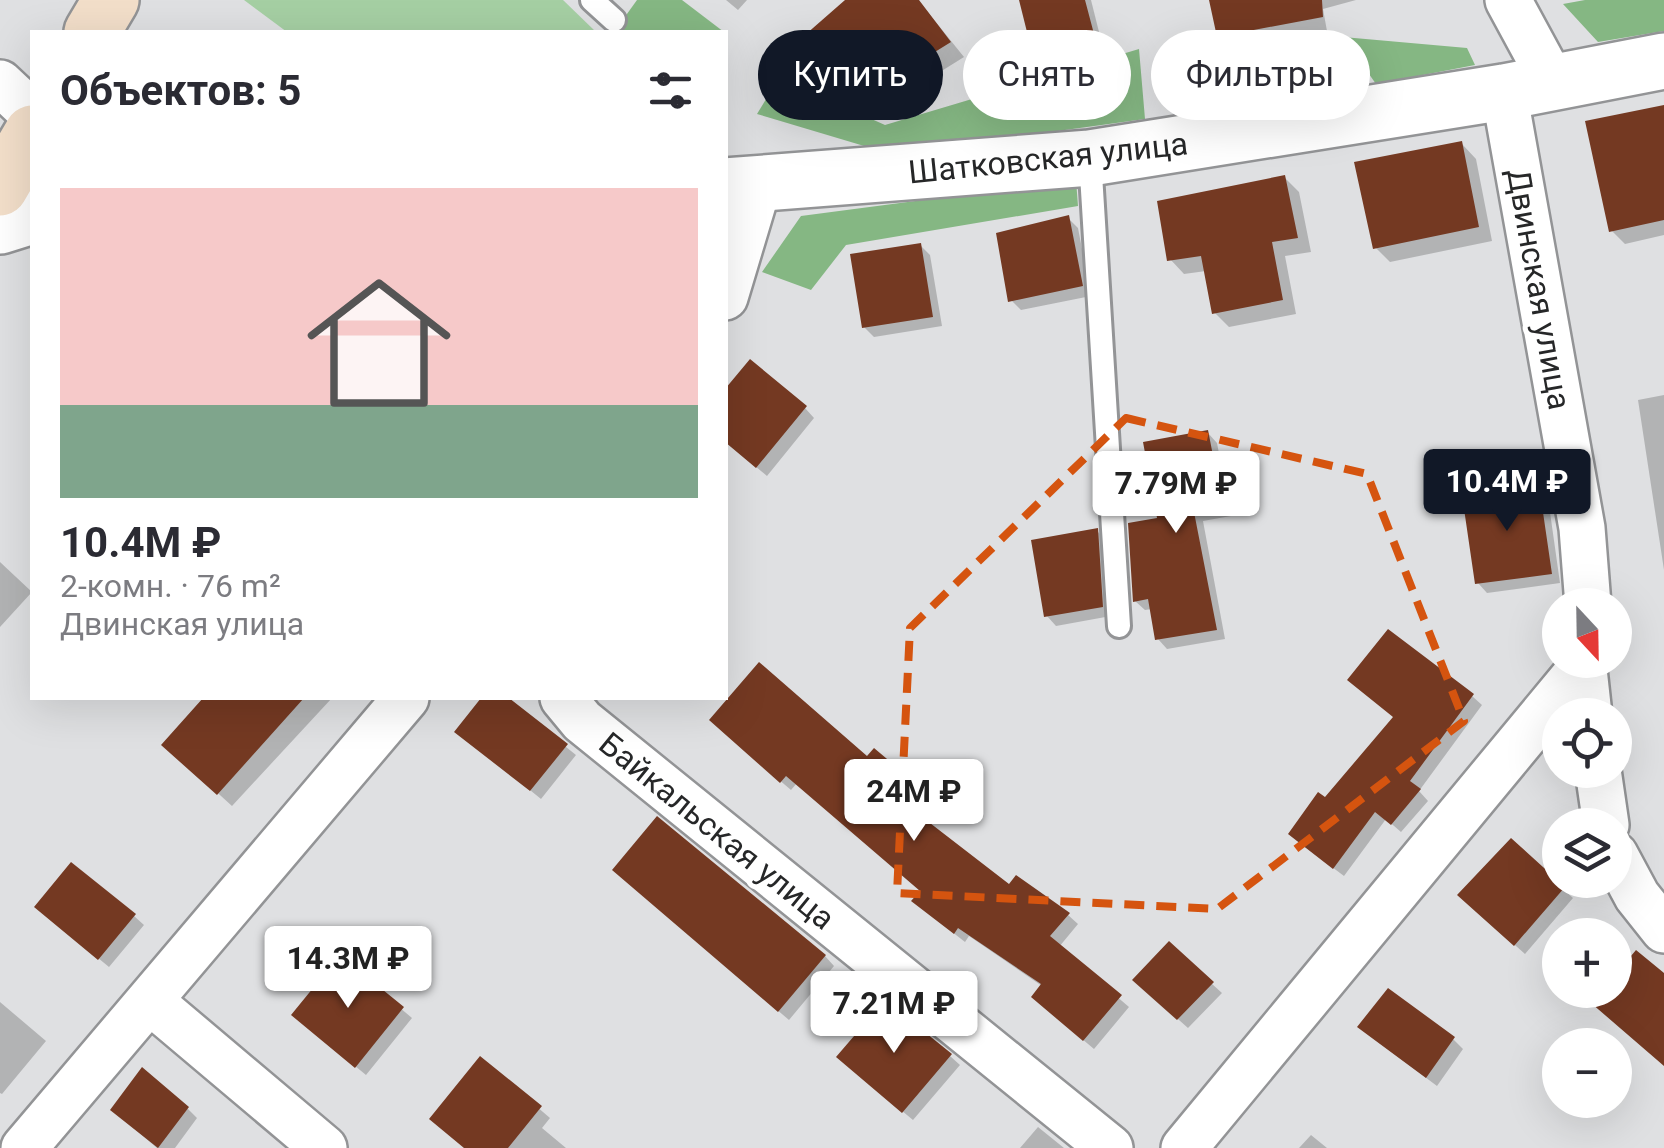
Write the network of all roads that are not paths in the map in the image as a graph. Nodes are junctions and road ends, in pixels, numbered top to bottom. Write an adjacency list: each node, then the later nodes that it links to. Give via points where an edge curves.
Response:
1 (592, 0): 3 (lane)
2 (1508, 0): 6 (street, Двинская улица)
3 (614, 20)
4 (1664, 62): 6 (street, Шатковская улица)
5 (0, 84): 7 (street)
6 (1529, 88): 9 (street, Шатковская улица); 15 (street, Двинская улица)
7 (30, 111)
8 (30, 136): 11 (main road)
9 (1090, 158): 10 (street, Шатковская улица); 16 (lane)
10 (742, 187): 14 (street)
11 (0, 188)
12 (30, 217): 13 (street)
13 (0, 226)
14 (728, 278)
15 (1587, 588)
16 (1119, 626)
17 (1570, 678): 26 (street)
18 (404, 700): 22 (street)
19 (565, 700): 25 (street, Байкальская улица, via 582,721)
20 (1632, 888): 21 (street)
21 (1664, 930)
22 (151, 1002): 23 (street); 24 (street)
23 (24, 1148)
24 (324, 1148)
25 (1110, 1148)
26 (1184, 1148)

